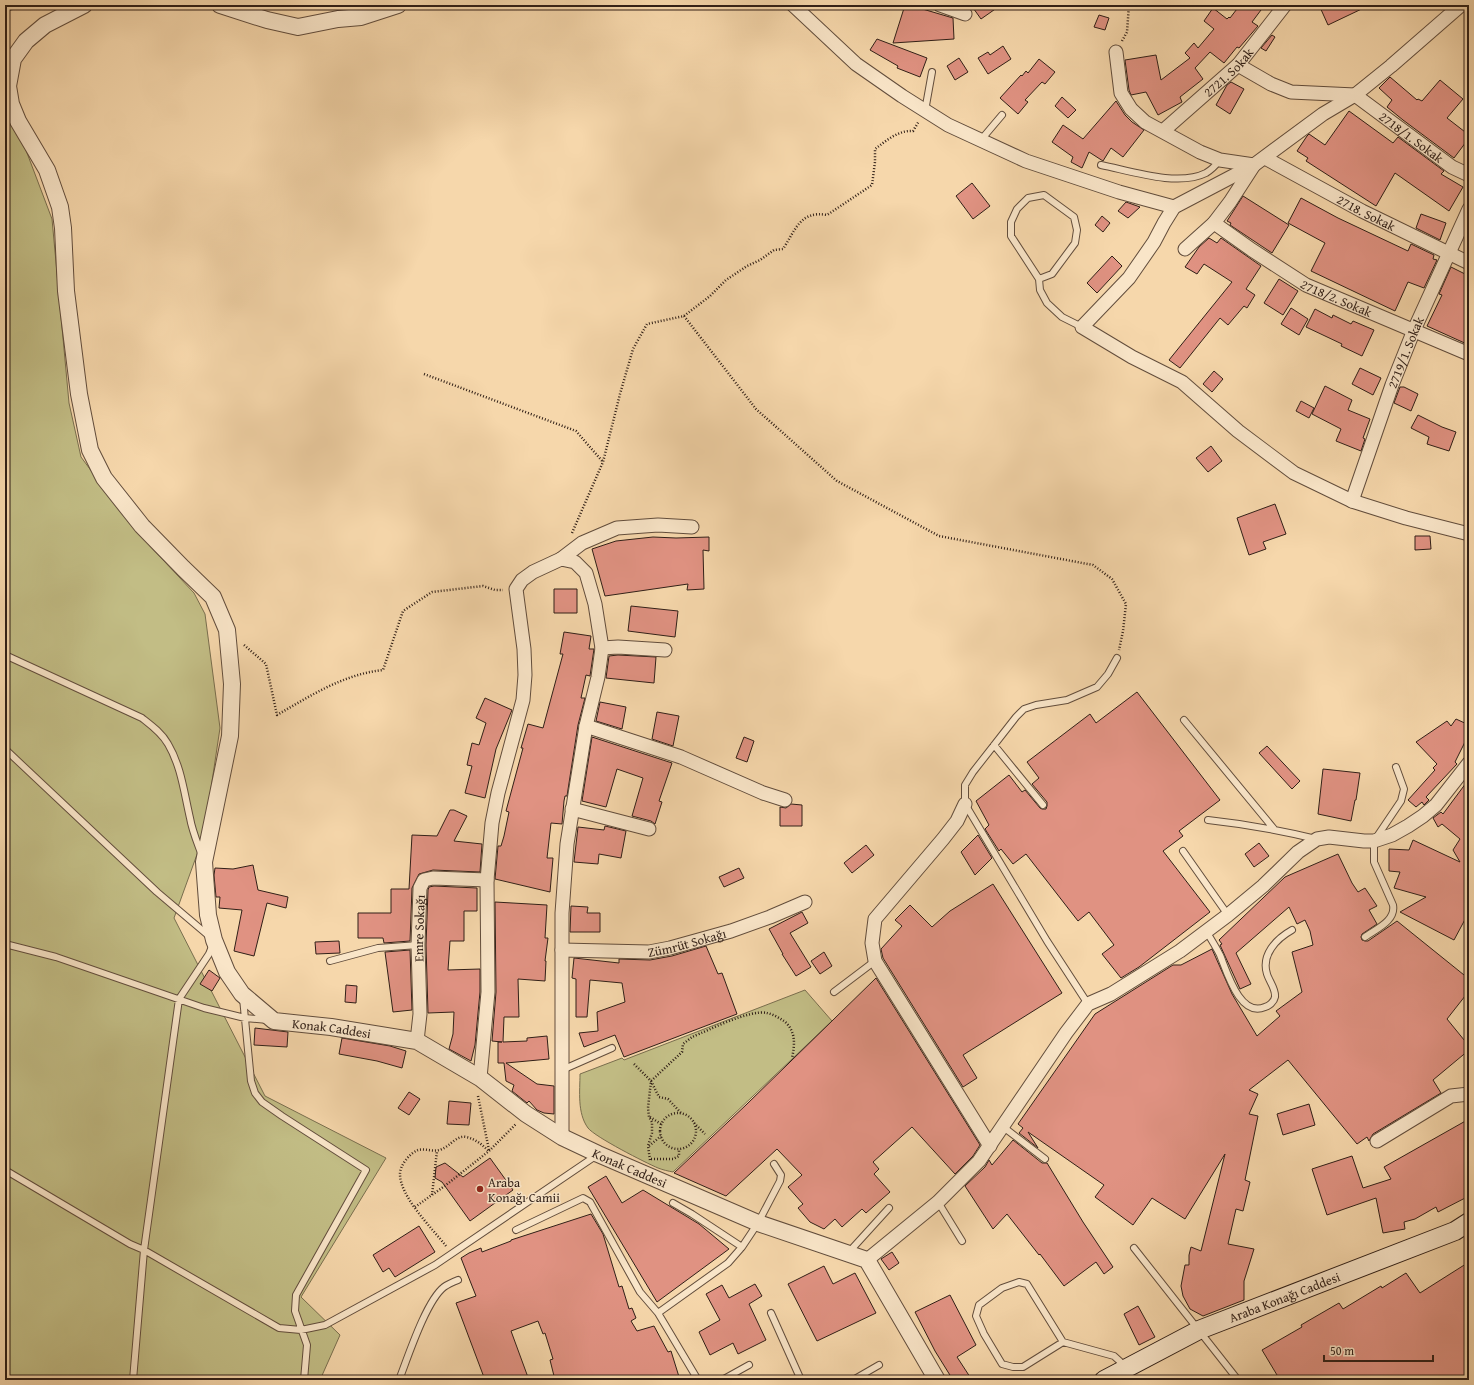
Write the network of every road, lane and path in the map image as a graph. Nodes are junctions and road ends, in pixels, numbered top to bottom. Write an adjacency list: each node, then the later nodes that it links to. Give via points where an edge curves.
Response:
1 (84, 5): 11 (street, via 45,25)
2 (220, 5): 3 (street, via 298,27 361,17)
3 (398, 5)
4 (793, 5): 16 (street, via 856,64)
5 (940, 5): 9 (street)
6 (1129, 5): 10 (path, via 1127,32)
7 (1285, 5): 12 (street, 2721. Sokak)
8 (1462, 5): 15 (street)
9 (965, 14)
10 (1116, 52): 18 (street, via 1121,93 1131,109 1145,122)
11 (9, 58): 14 (street)
12 (1238, 65): 15 (street, via 1270,84 1291,92); 18 (street, 2721. Sokak)
13 (932, 72): 16 (lane)
14 (6, 86): 43 (street, via 18,121 47,170 60,207 64,228 66,291 78,386 90,450 104,478 142,526 213,596)
15 (1355, 96): 20 (street, via 1323,114); 24 (street, 2718/1. Sokak, via 1452,167)
16 (926, 110): 19 (street, via 948,125); 32 (path, via 913,131 905,130 875,149 872,184 827,215 817,213 807,216 783,249 774,250 736,273)
17 (1002, 115): 19 (lane)
18 (1164, 131): 21 (street, via 1200,152)
19 (980, 141): 25 (street, via 1026,161 1119,192)
20 (1265, 158): 23 (street); 29 (street, 2718. Sokak)
21 (1220, 160): 22 (lane, via 1201,175 1170,179); 23 (street)
22 (1101, 165)
23 (1254, 165): 25 (street); 27 (street)
24 (1469, 175)
25 (1174, 207): 33 (street, via 1129,278)
26 (1469, 209): 29 (street, 2719/1. Sokak)
27 (1214, 223): 28 (street); 34 (street, 2718/2. Sokak, via 1306,285)
28 (1185, 249)
29 (1448, 254): 30 (street, 2718. Sokak); 34 (street, 2719/1. Sokak)
30 (1469, 263)
31 (1039, 279): 31 (lane, via 1011,236 1011,222 1017,209 1028,198 1044,195 1074,217 1078,230 1076,243 1052,274); 33 (lane, via 1040,290 1047,303 1062,316)
32 (684, 316): 37 (path, via 647,324 633,349); 47 (path, via 756,409 837,482 939,536 1093,565 1112,580 1126,604)
33 (1082, 327): 38 (street, via 1132,357 1182,382 1238,431 1294,473)
34 (1414, 330): 35 (street, 2718/2. Sokak); 38 (street, 2719/1. Sokak)
35 (1469, 354)
36 (424, 374): 37 (path, via 576,431)
37 (603, 462): 41 (path)
38 (1352, 501): 40 (street)
39 (692, 527): 41 (street, via 658,525 617,528 582,543)
40 (1469, 534)
41 (560, 559): 42 (street, via 533,572 522,580); 44 (street, via 575,562 586,573 595,604)
42 (516, 589): 43 (path, via 495,590 483,586 432,592 403,611 383,670 334,683 277,715 266,664); 65 (street, via 524,649 523,700 492,823)
43 (227, 630): 64 (street, via 232,684 230,736)
44 (602, 648): 45 (street); 49 (street)
45 (665, 650)
46 (5, 655): 64 (lane, via 142,718 156,729 168,742 178,765 190,820)
47 (1117, 658): 50 (lane, via 1108,674 1096,687 1067,700 1024,709)
48 (1184, 720): 60 (lane)
49 (586, 726): 54 (street, via 681,757); 57 (street)
50 (994, 745): 55 (lane, via 965,785); 56 (lane)
51 (5, 749): 71 (lane, via 157,892)
52 (1469, 763): 62 (street, via 1436,805 1423,816)
53 (1396, 767): 62 (lane, via 1404,789 1400,801)
54 (785, 800)
55 (965, 804): 76 (street, via 957,821 943,839 875,919 872,943); 80 (lane)
56 (1043, 805)
57 (572, 810): 59 (street); 74 (street, via 562,913)
58 (1208, 820): 60 (lane)
59 (649, 829)
60 (1274, 829): 61 (lane)
61 (1317, 839): 62 (street, via 1329,837); 67 (street, via 1298,852 1264,886)
62 (1374, 841): 70 (lane, via 1374,862 1394,911 1385,923)
63 (1183, 851): 67 (lane)
64 (204, 862): 71 (street, via 208,915)
65 (487, 880): 73 (street, Emre Sokağı, via 424,880 420,888); 88 (street, via 488,992)
66 (805, 902): 74 (street, Zümrüt Sokağı, via 731,931 650,952)
67 (1228, 915): 69 (street)
68 (1292, 930): 69 (lane, via 1277,940 1265,965 1275,998 1271,1004 1255,1009 1248,1007 1234,990 1219,953)
69 (1206, 931): 80 (street, via 1174,955 1111,994)
70 (1365, 937)
71 (214, 940): 78 (street, via 227,972); 79 (lane, via 209,954)
72 (5, 944): 79 (lane, via 56,957)
73 (418, 945): 75 (lane, via 378,948); 83 (street, Emre Sokağı, via 420,1014)
74 (562, 950): 87 (street)
75 (330, 961)
76 (875, 961): 77 (lane); 102 (street)
77 (834, 992)
78 (242, 994): 81 (lane); 82 (street)
79 (179, 999): 81 (lane); 122 (lane)
80 (1088, 1004): 96 (street)
81 (245, 1018): 82 (lane); 129 (lane, via 251,1081 255,1094 282,1116 366,1170 296,1295 295,1311)
82 (274, 1021): 83 (street, Konak Caddesi)
83 (417, 1041): 88 (street, Konak Caddesi)
84 (612, 1048): 87 (lane)
85 (792, 1058): 89 (path, via 794,1036 788,1026 782,1020 766,1013 751,1014 692,1037 683,1044 682,1052)
86 (634, 1064): 89 (path)
87 (562, 1070): 99 (street)
88 (480, 1078): 91 (street, Konak Caddesi); 105 (path, via 478,1094)
89 (651, 1082): 92 (path, via 659,1097 668,1099); 93 (path)
90 (1469, 1094): 100 (street, via 1451,1096)
91 (521, 1109): 99 (street, Konak Caddesi); 105 (path, via 515,1126)
92 (682, 1114): 94 (path); 95 (path, via 670,1115)
93 (649, 1117): 95 (path); 101 (path, via 652,1122 652,1133)
94 (692, 1120): 97 (path); 103 (path, via 695,1130 692,1141)
95 (661, 1124): 98 (path)
96 (1002, 1126): 102 (street); 107 (lane)
97 (705, 1134)
98 (661, 1136): 101 (path); 103 (path, via 668,1146)
99 (562, 1137): 106 (street, Konak Caddesi)
100 (1377, 1141)
101 (648, 1146): 109 (path)
102 (990, 1146): 112 (street, via 979,1161)
103 (679, 1149): 109 (path, via 679,1156)
104 (437, 1152): 105 (path, via 465,1136 478,1142); 111 (path); 114 (path, via 418,1150 407,1158 402,1166 400,1174 406,1194)
105 (489, 1152): 111 (path)
106 (598, 1154): 109 (street, Konak Caddesi); 123 (lane)
107 (1045, 1159)
108 (774, 1164): 117 (lane, via 781,1175 780,1181)
109 (648, 1167): 117 (street, Konak Caddesi)
110 (5, 1170): 122 (lane)
111 (432, 1195): 114 (path)
112 (938, 1202): 119 (lane); 125 (street)
113 (673, 1203): 120 (lane)
114 (415, 1207): 123 (path)
115 (889, 1208): 124 (lane)
116 (1469, 1222): 130 (main road, Araba Konağı Caddesi, via 1455,1231)
117 (758, 1223): 120 (lane); 124 (street, Konak Caddesi)
118 (516, 1230): 127 (lane, via 583,1198 590,1202 640,1292)
119 (962, 1240)
120 (742, 1247): 127 (lane, via 728,1263)
121 (1134, 1248): 130 (lane)
122 (144, 1250): 129 (lane, via 279,1328); 135 (lane)
123 (452, 1254): 129 (lane, via 325,1325)
124 (848, 1254): 125 (street, Konak Caddesi)
125 (867, 1260): 142 (street)
126 (458, 1280): 137 (lane, via 444,1286 436,1296)
127 (658, 1313): 138 (lane)
128 (771, 1313): 140 (lane)
129 (301, 1330): 136 (lane, via 307,1346)
130 (1199, 1330): 134 (main road, Araba Konağı Caddesi); 144 (lane)
131 (1063, 1342): 131 (lane, via 1026,1284 1019,1282 1002,1288 979,1304 976,1316 1002,1364 1024,1367); 134 (lane, via 1114,1356)
132 (748, 1365): 139 (lane)
133 (879, 1365): 141 (lane)
134 (1127, 1368): 143 (main road, Araba Konağı Caddesi)
135 (132, 1380)
136 (304, 1380)
137 (399, 1380)
138 (698, 1380)
139 (722, 1380)
140 (801, 1380)
141 (853, 1380)
142 (937, 1380)
143 (1104, 1380)
144 (1238, 1380)

